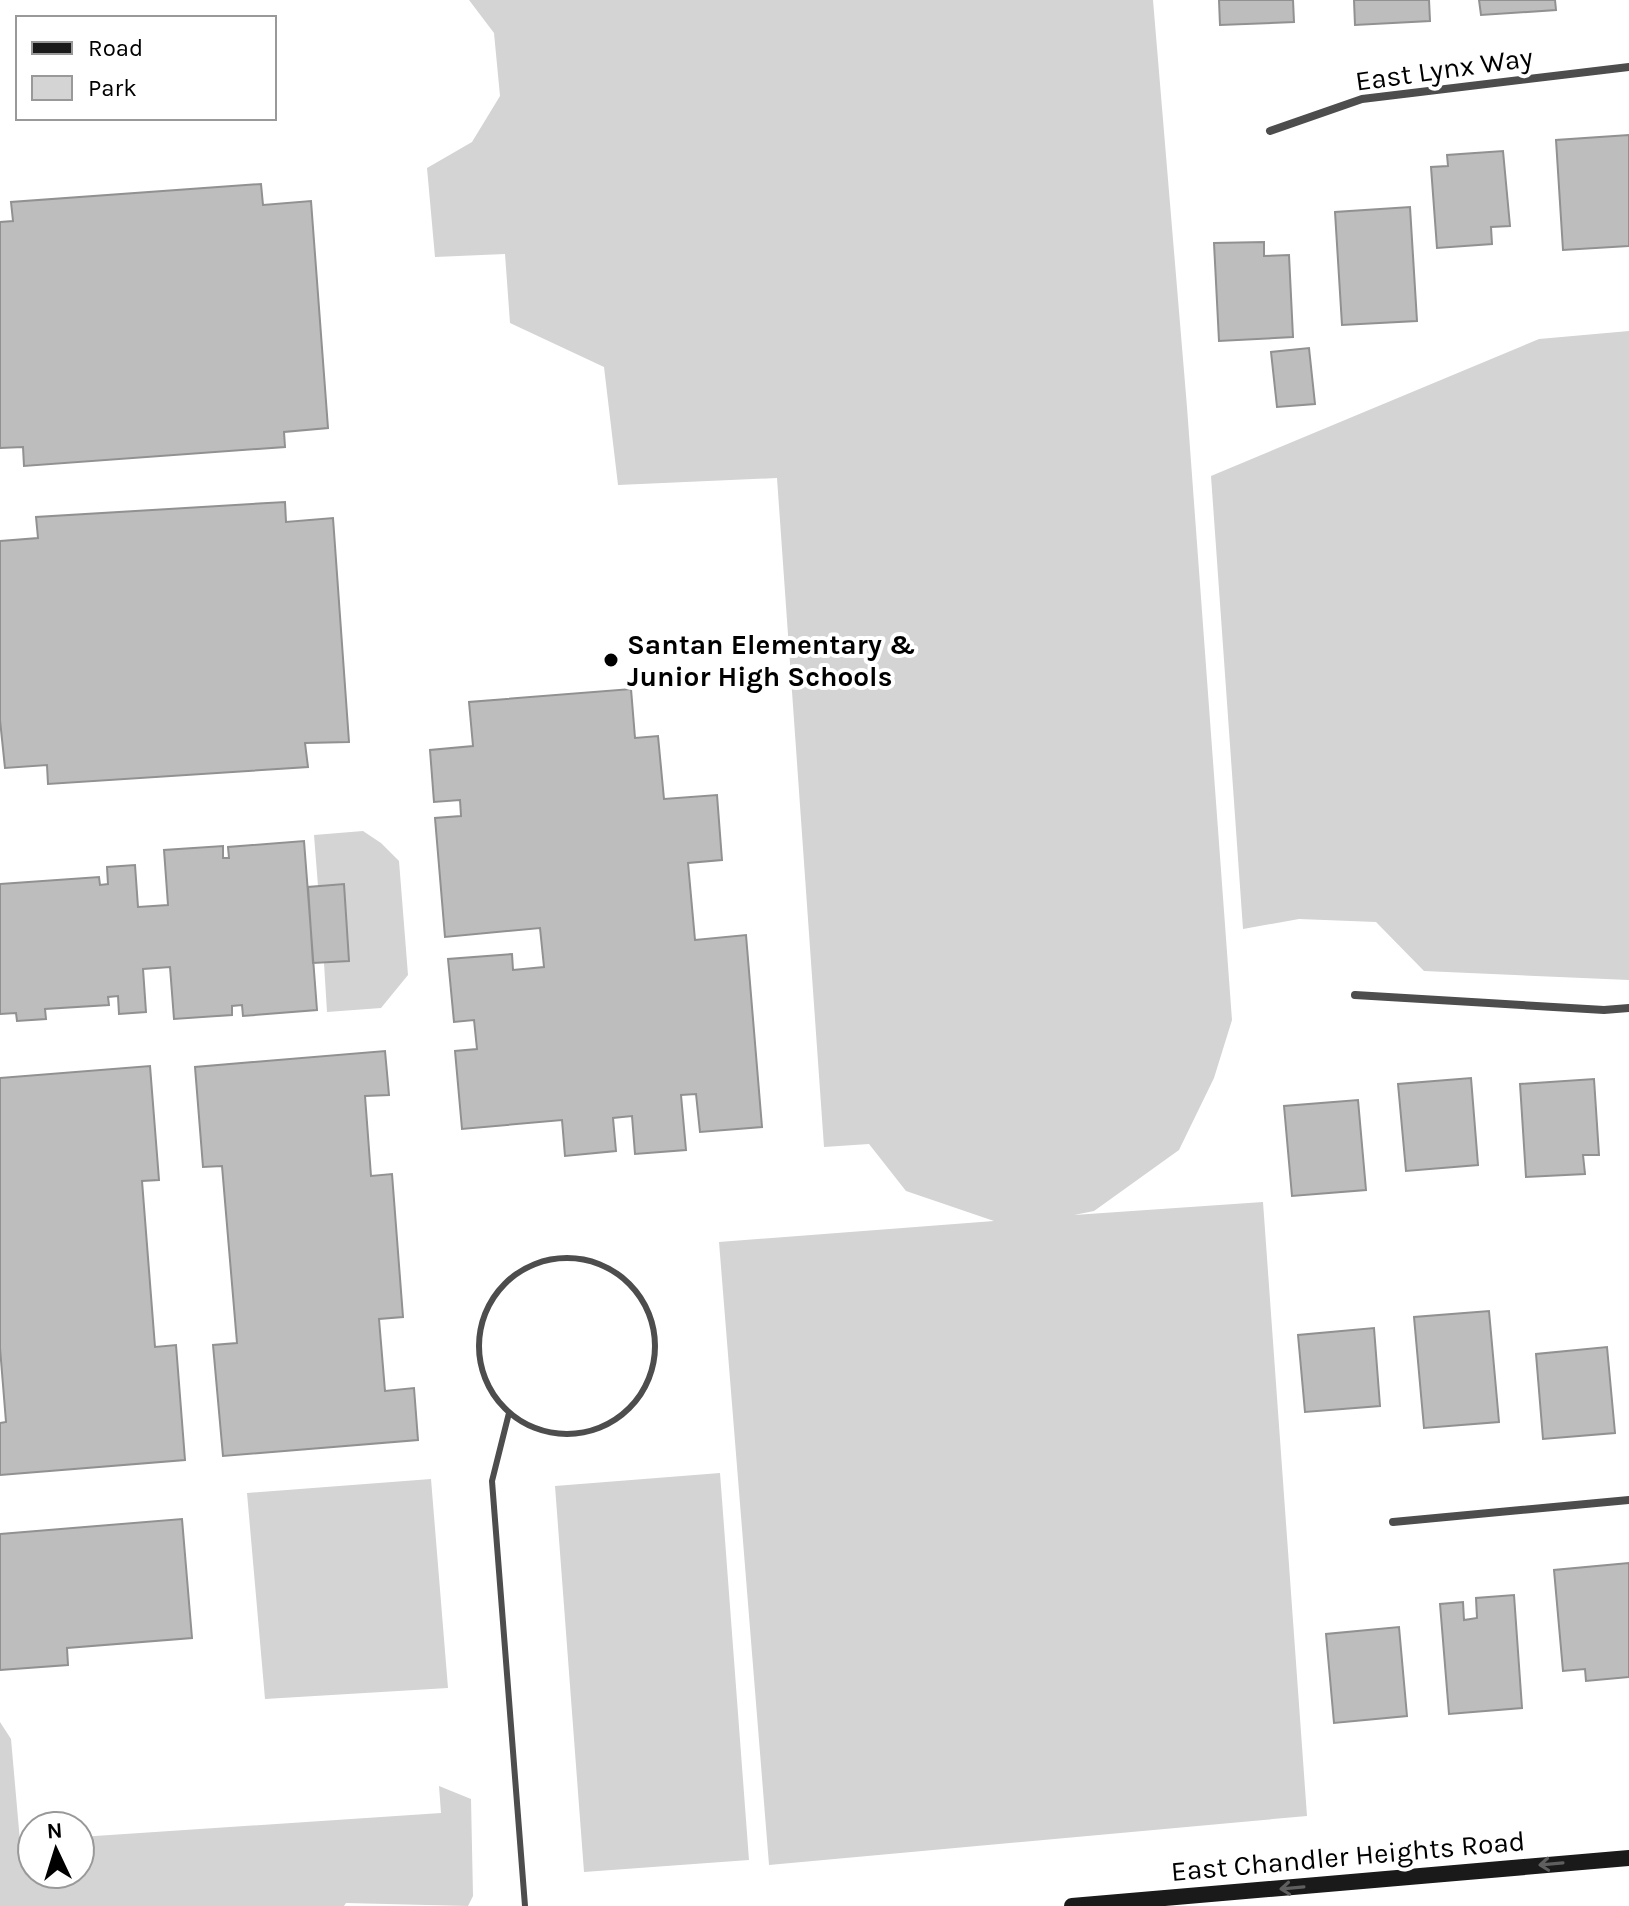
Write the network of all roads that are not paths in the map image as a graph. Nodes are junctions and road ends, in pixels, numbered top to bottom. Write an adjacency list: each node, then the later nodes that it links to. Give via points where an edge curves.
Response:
1 (1629, 67): 2 (street, East Lynx Way, via 1362,99)
2 (1270, 131)
3 (1355, 995): 4 (street)
4 (1629, 1008)
5 (509, 1413): 5 (lane, via 533,1428 562,1435 604,1426 638,1400 652,1374 657,1346 646,1305 618,1272 576,1258 531,1264 507,1280 488,1304 479,1332 479,1362 490,1390); 9 (lane, via 492,1481)
6 (1629, 1500): 7 (street)
7 (1393, 1522)
8 (1629, 1858): 10 (main road, East Chandler Heights Road, one-way to 10)
9 (525, 1906)
10 (1072, 1906)

